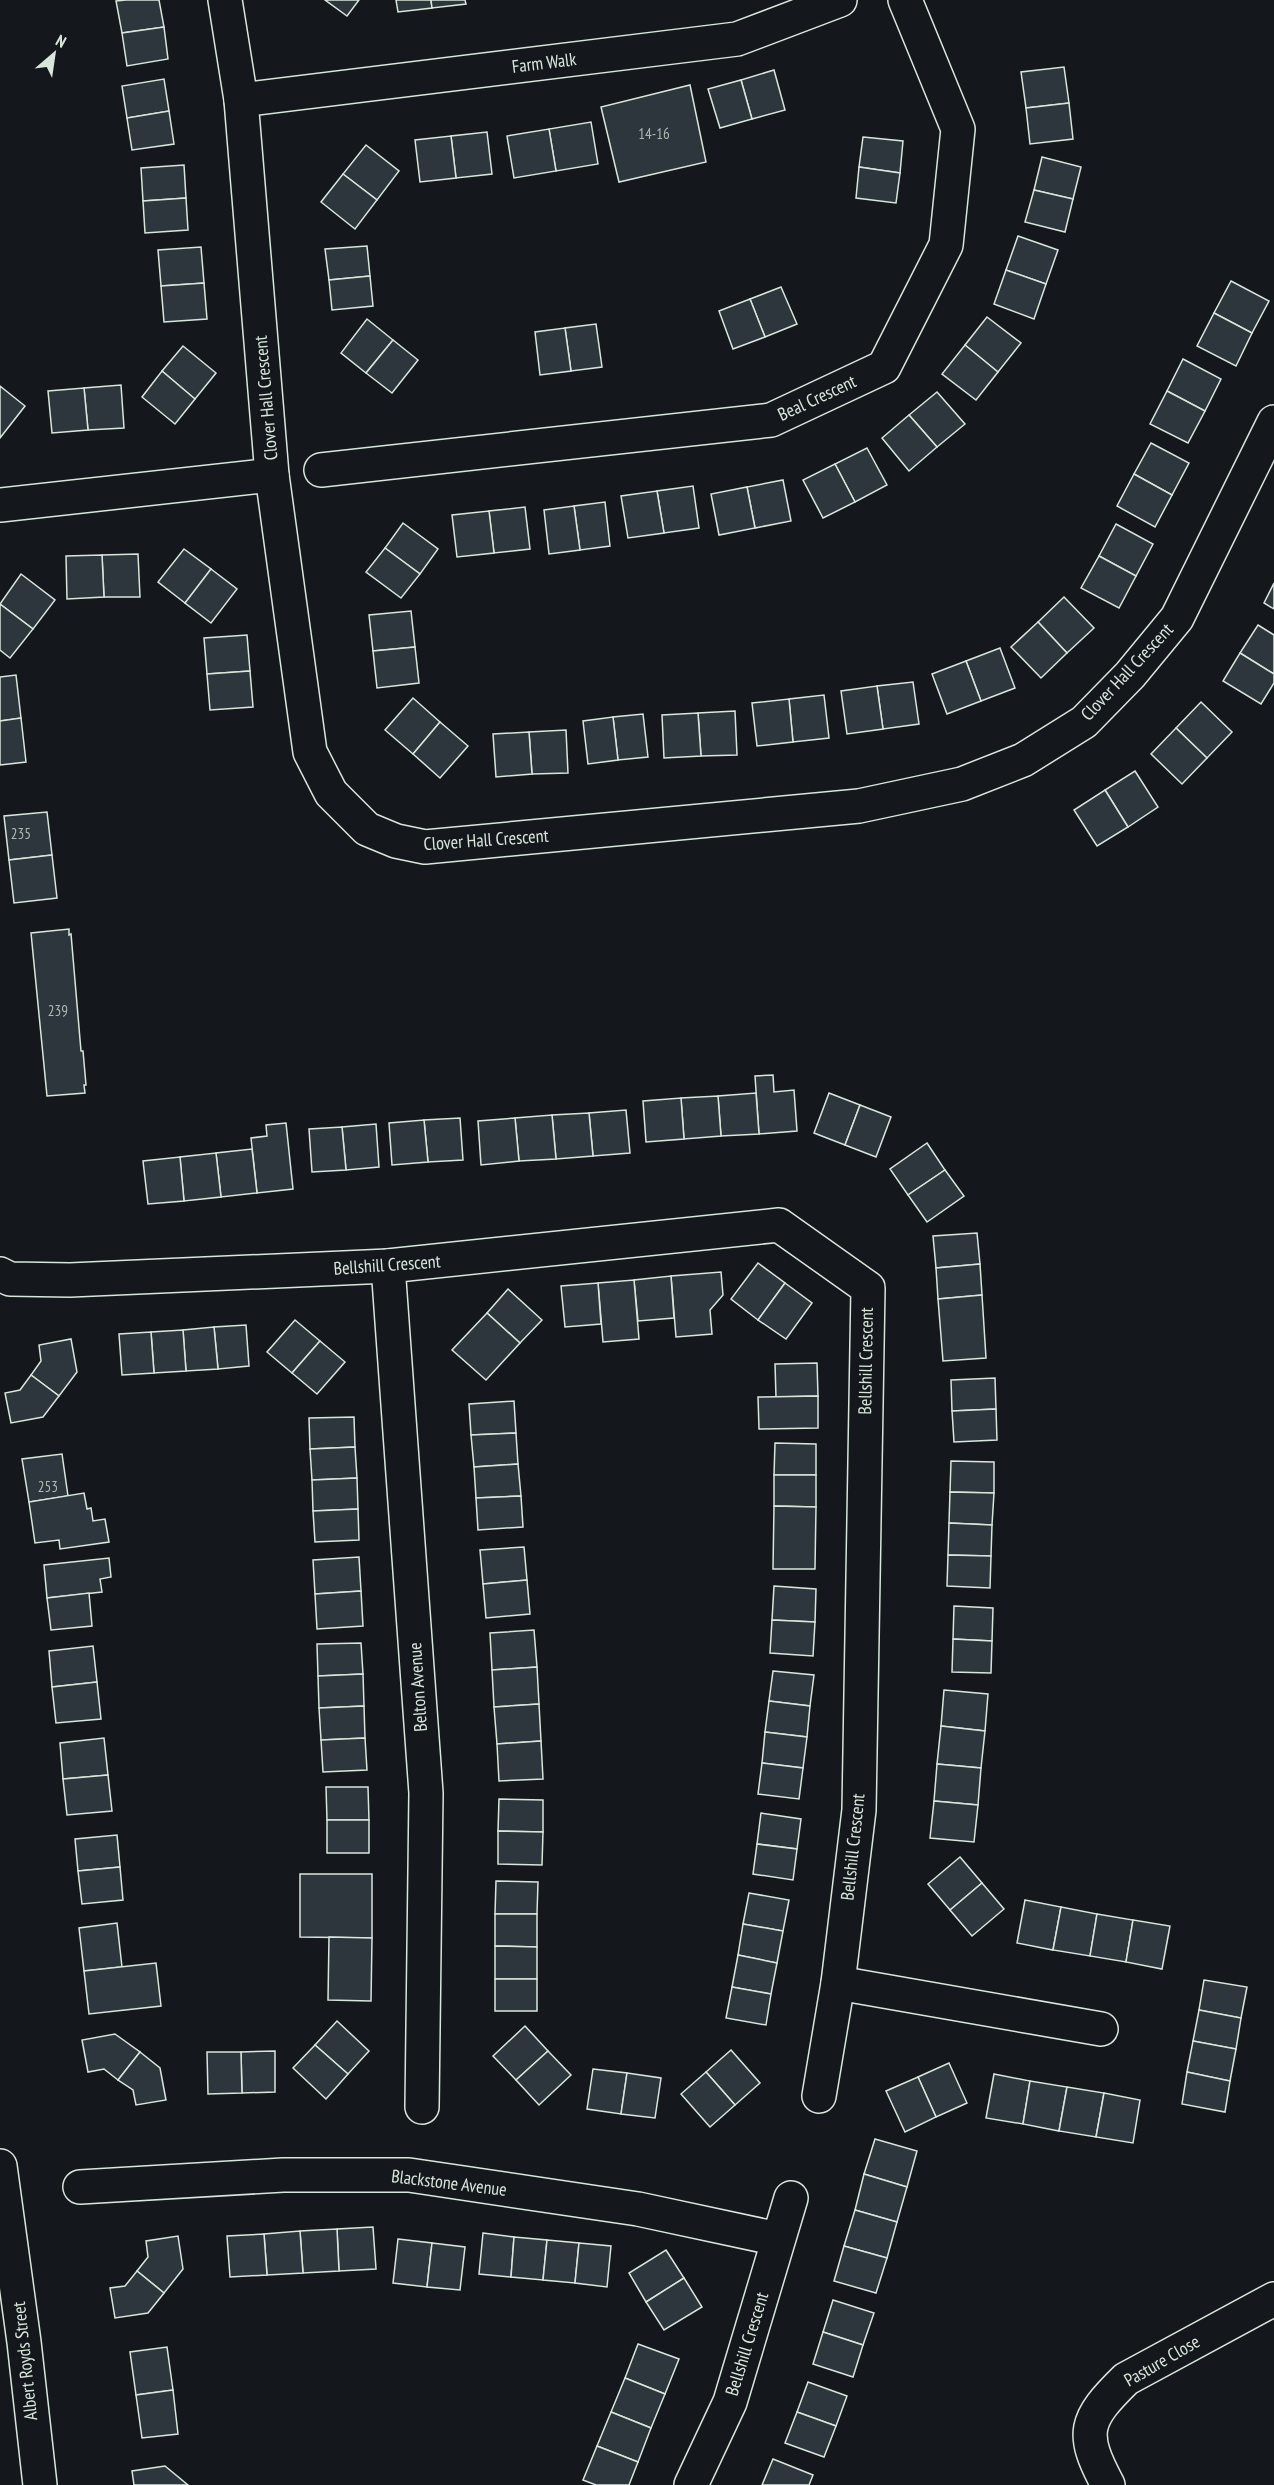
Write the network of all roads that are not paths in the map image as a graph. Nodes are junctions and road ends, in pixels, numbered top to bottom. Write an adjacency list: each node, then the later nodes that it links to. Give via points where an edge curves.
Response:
1 (225, 0): 4 (street, Clover Hall Crescent)
2 (840, 0): 4 (street, Farm Walk, via 737,39)
3 (905, 0): 6 (street, Beal Crescent, via 958,129 946,245 884,367 771,420)
4 (241, 100): 7 (street, Clover Hall Crescent)
5 (1274, 422): 7 (street, Clover Hall Crescent, via 1177,618 1084,722 1023,760 962,784 860,806 425,847 367,829 331,794 310,752)
6 (321, 470)
7 (272, 475): 8 (street)
8 (0, 505)
9 (388, 1266): 10 (street, Bellshill Crescent, via 70,1280); 11 (street, Bellshill Crescent, via 779,1225 868,1288 859,1810); 14 (street, Belton Avenue, via 426,1793)
10 (5, 1277)
11 (838, 1983): 12 (street); 13 (street, Bellshill Crescent)
12 (1101, 2029)
13 (819, 2096)
14 (422, 2108)
15 (2, 2186): 20 (street, Albert Royds Street)
16 (80, 2187): 18 (street, Blackstone Avenue, via 283,2175 414,2175 638,2209)
17 (790, 2198): 18 (street, Bellshill Crescent)
18 (778, 2239): 21 (street, Bellshill Crescent, via 730,2402)
19 (1274, 2299): 22 (street, Pasture Close, via 1126,2379 1110,2395 1093,2416 1089,2435 1093,2458)
20 (39, 2485)
21 (692, 2485)
22 (1108, 2485)

